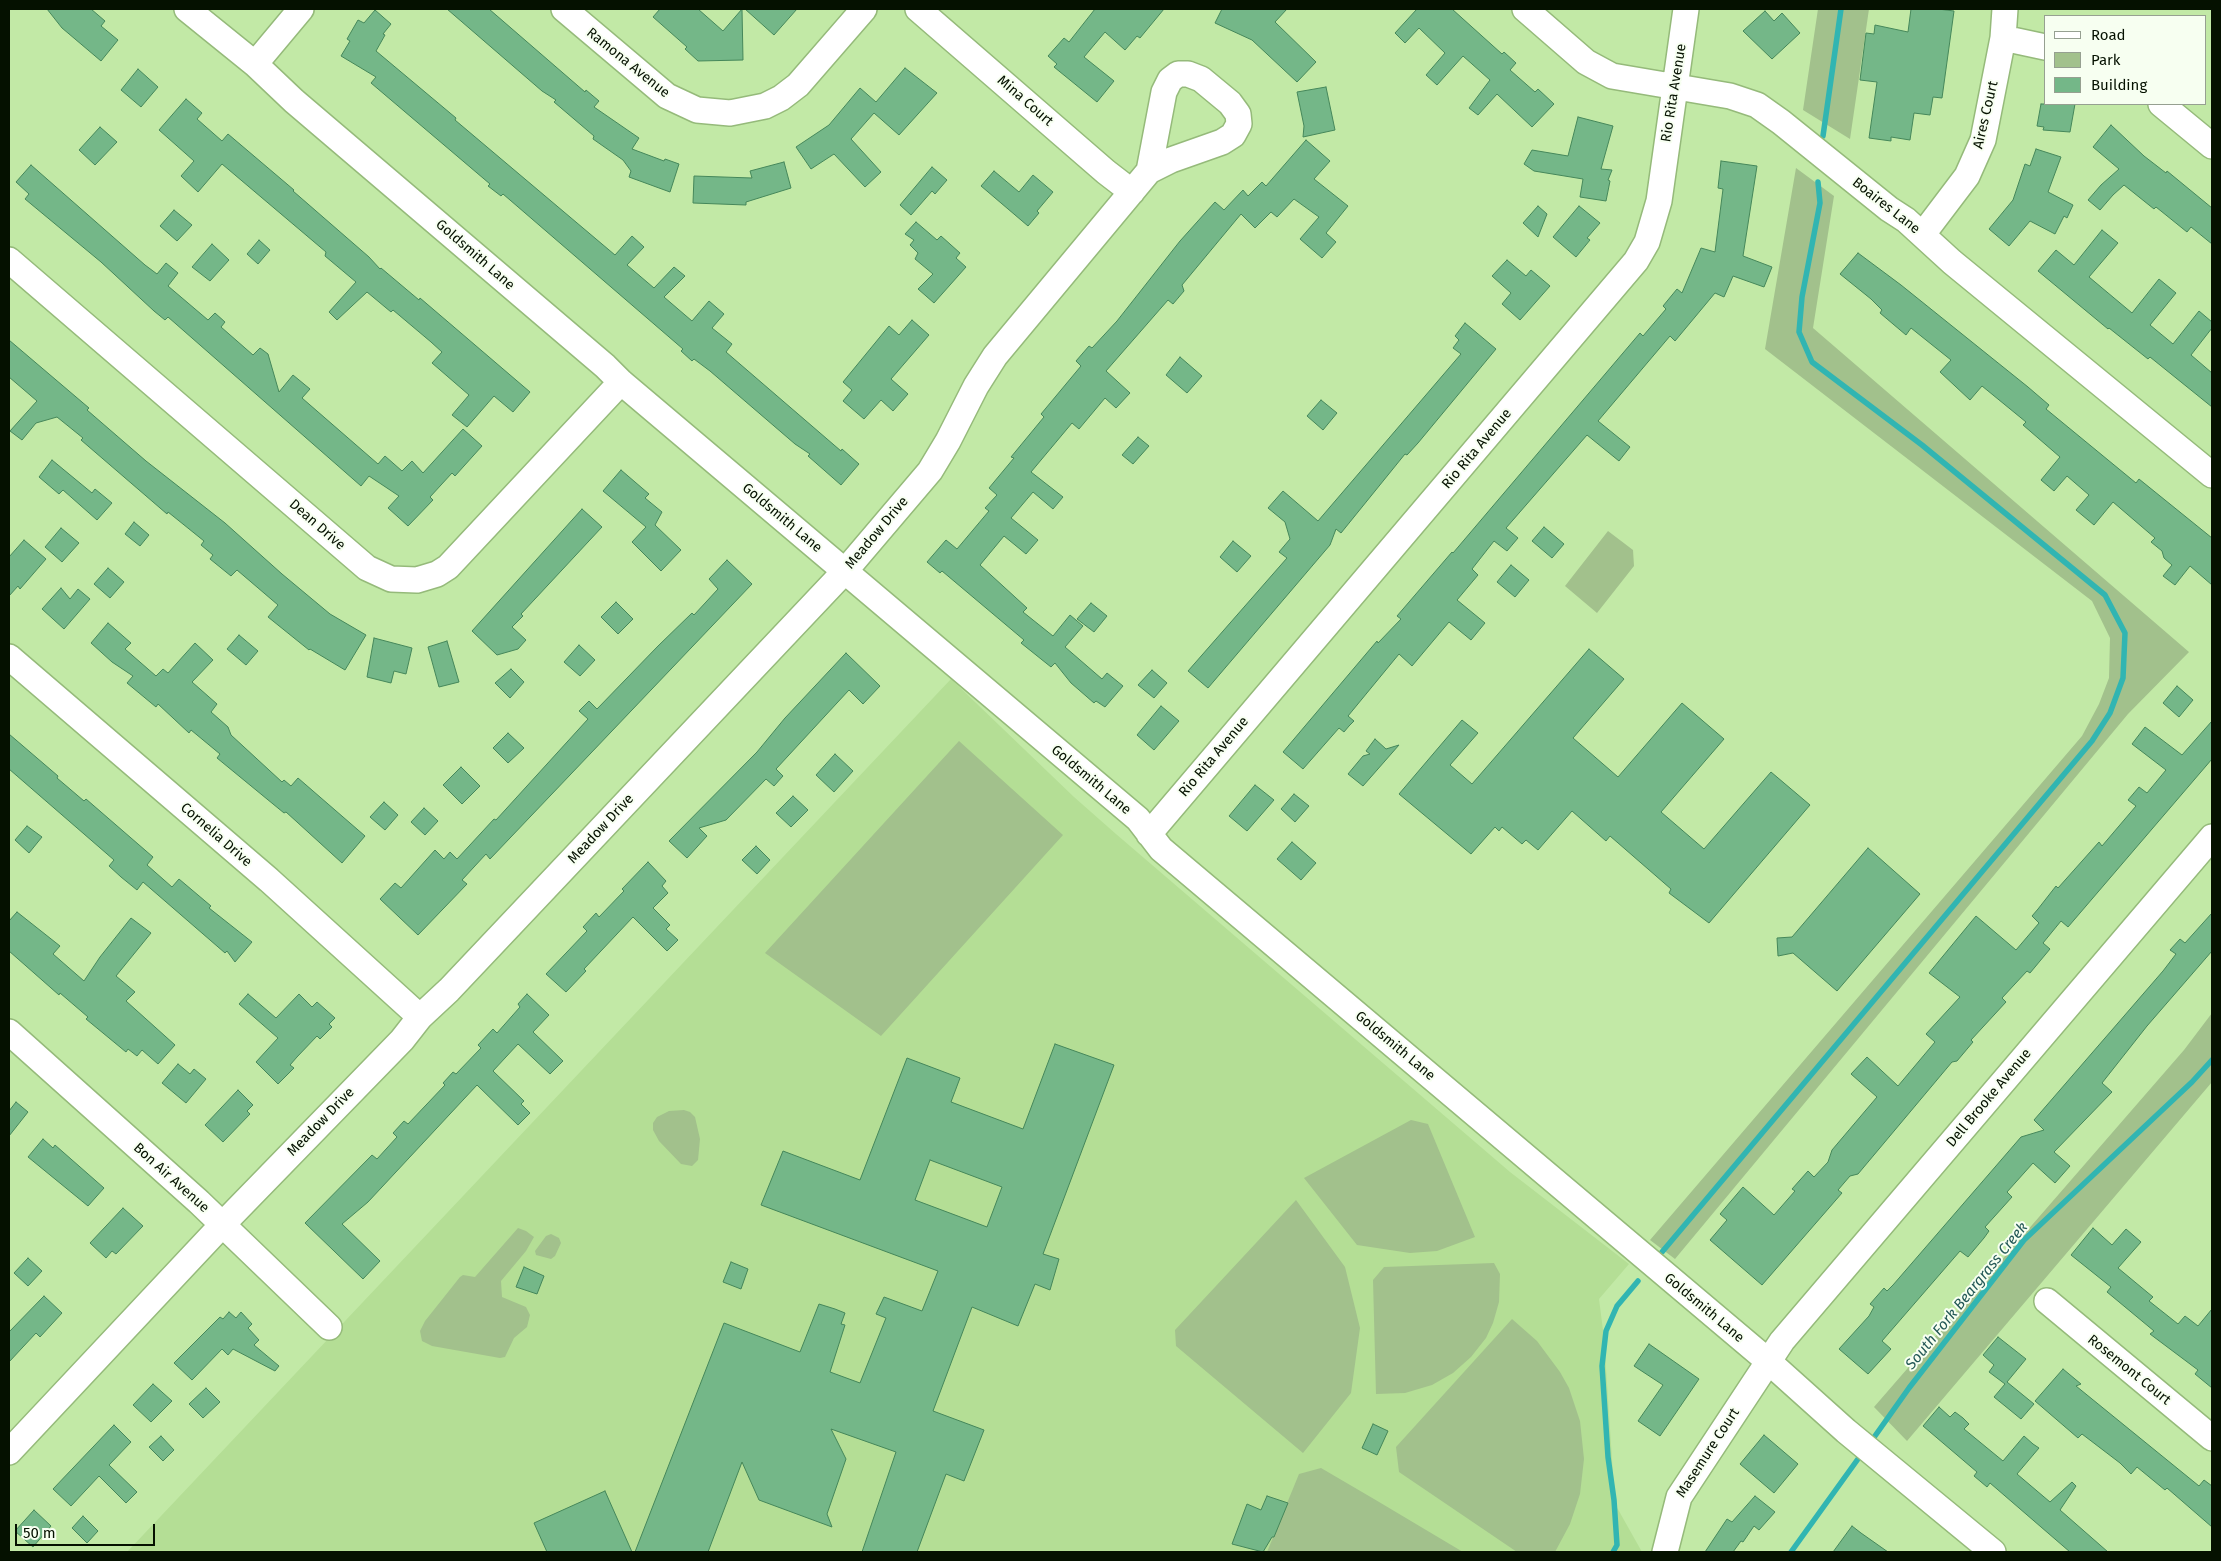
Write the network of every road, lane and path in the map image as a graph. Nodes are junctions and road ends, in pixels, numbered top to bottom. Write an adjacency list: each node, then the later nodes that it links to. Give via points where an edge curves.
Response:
1 (187, 9): 11 (street, Goldsmith Lane)
2 (301, 9): 11 (street)
3 (564, 9): 4 (street, Ramona Avenue, via 667,96 697,110 730,113 765,106 798,85)
4 (864, 9)
5 (918, 9): 16 (street, Mina Court)
6 (1525, 9): 12 (street, Boaires Lane, via 1596,70 1612,76)
7 (1686, 9): 12 (street, Rio Rita Avenue)
8 (2005, 9): 9 (street, Aires Court)
9 (2003, 38): 10 (street); 17 (street, Aires Court, via 1983,140 1967,176)
10 (2044, 48)
11 (255, 64): 19 (street, Goldsmith Lane)
12 (1675, 86): 17 (street, Boaires Lane, via 1730,96 1757,105); 23 (street, Rio Rita Avenue, via 1659,202 1647,242 1636,261)
13 (2162, 105): 14 (street)
14 (2212, 146)
15 (1149, 171): 16 (street, Meadow Drive)
16 (1132, 192): 21 (street, Meadow Drive, via 995,356 930,471)
17 (1923, 234): 20 (street, Boaires Lane, via 1952,262)
18 (9, 260): 19 (street, Dean Drive, via 367,568 391,579 417,580 448,567)
19 (621, 382): 21 (street, Goldsmith Lane)
20 (2212, 475)
21 (845, 571): 23 (street, Goldsmith Lane, via 1138,819); 25 (street, Meadow Drive)
22 (9, 657): 25 (street, Cornelia Drive, via 269,880)
23 (1149, 834): 30 (street, Goldsmith Lane, via 1161,849)
24 (2212, 837): 30 (street, Dell Brooke Avenue)
25 (420, 1017): 27 (street, Meadow Drive, via 402,1040)
26 (9, 1032): 27 (street, Bon Air Avenue)
27 (222, 1225): 29 (street, Bon Air Avenue); 32 (street, Meadow Drive)
28 (2048, 1300): 31 (street, Rosemont Court)
29 (329, 1328)
30 (1768, 1361): 33 (street, Masemure Court, via 1678,1496); 34 (street, Goldsmith Lane, via 1846,1431)
31 (2212, 1438)
32 (9, 1452)
33 (1665, 1552)
34 (1993, 1552)

